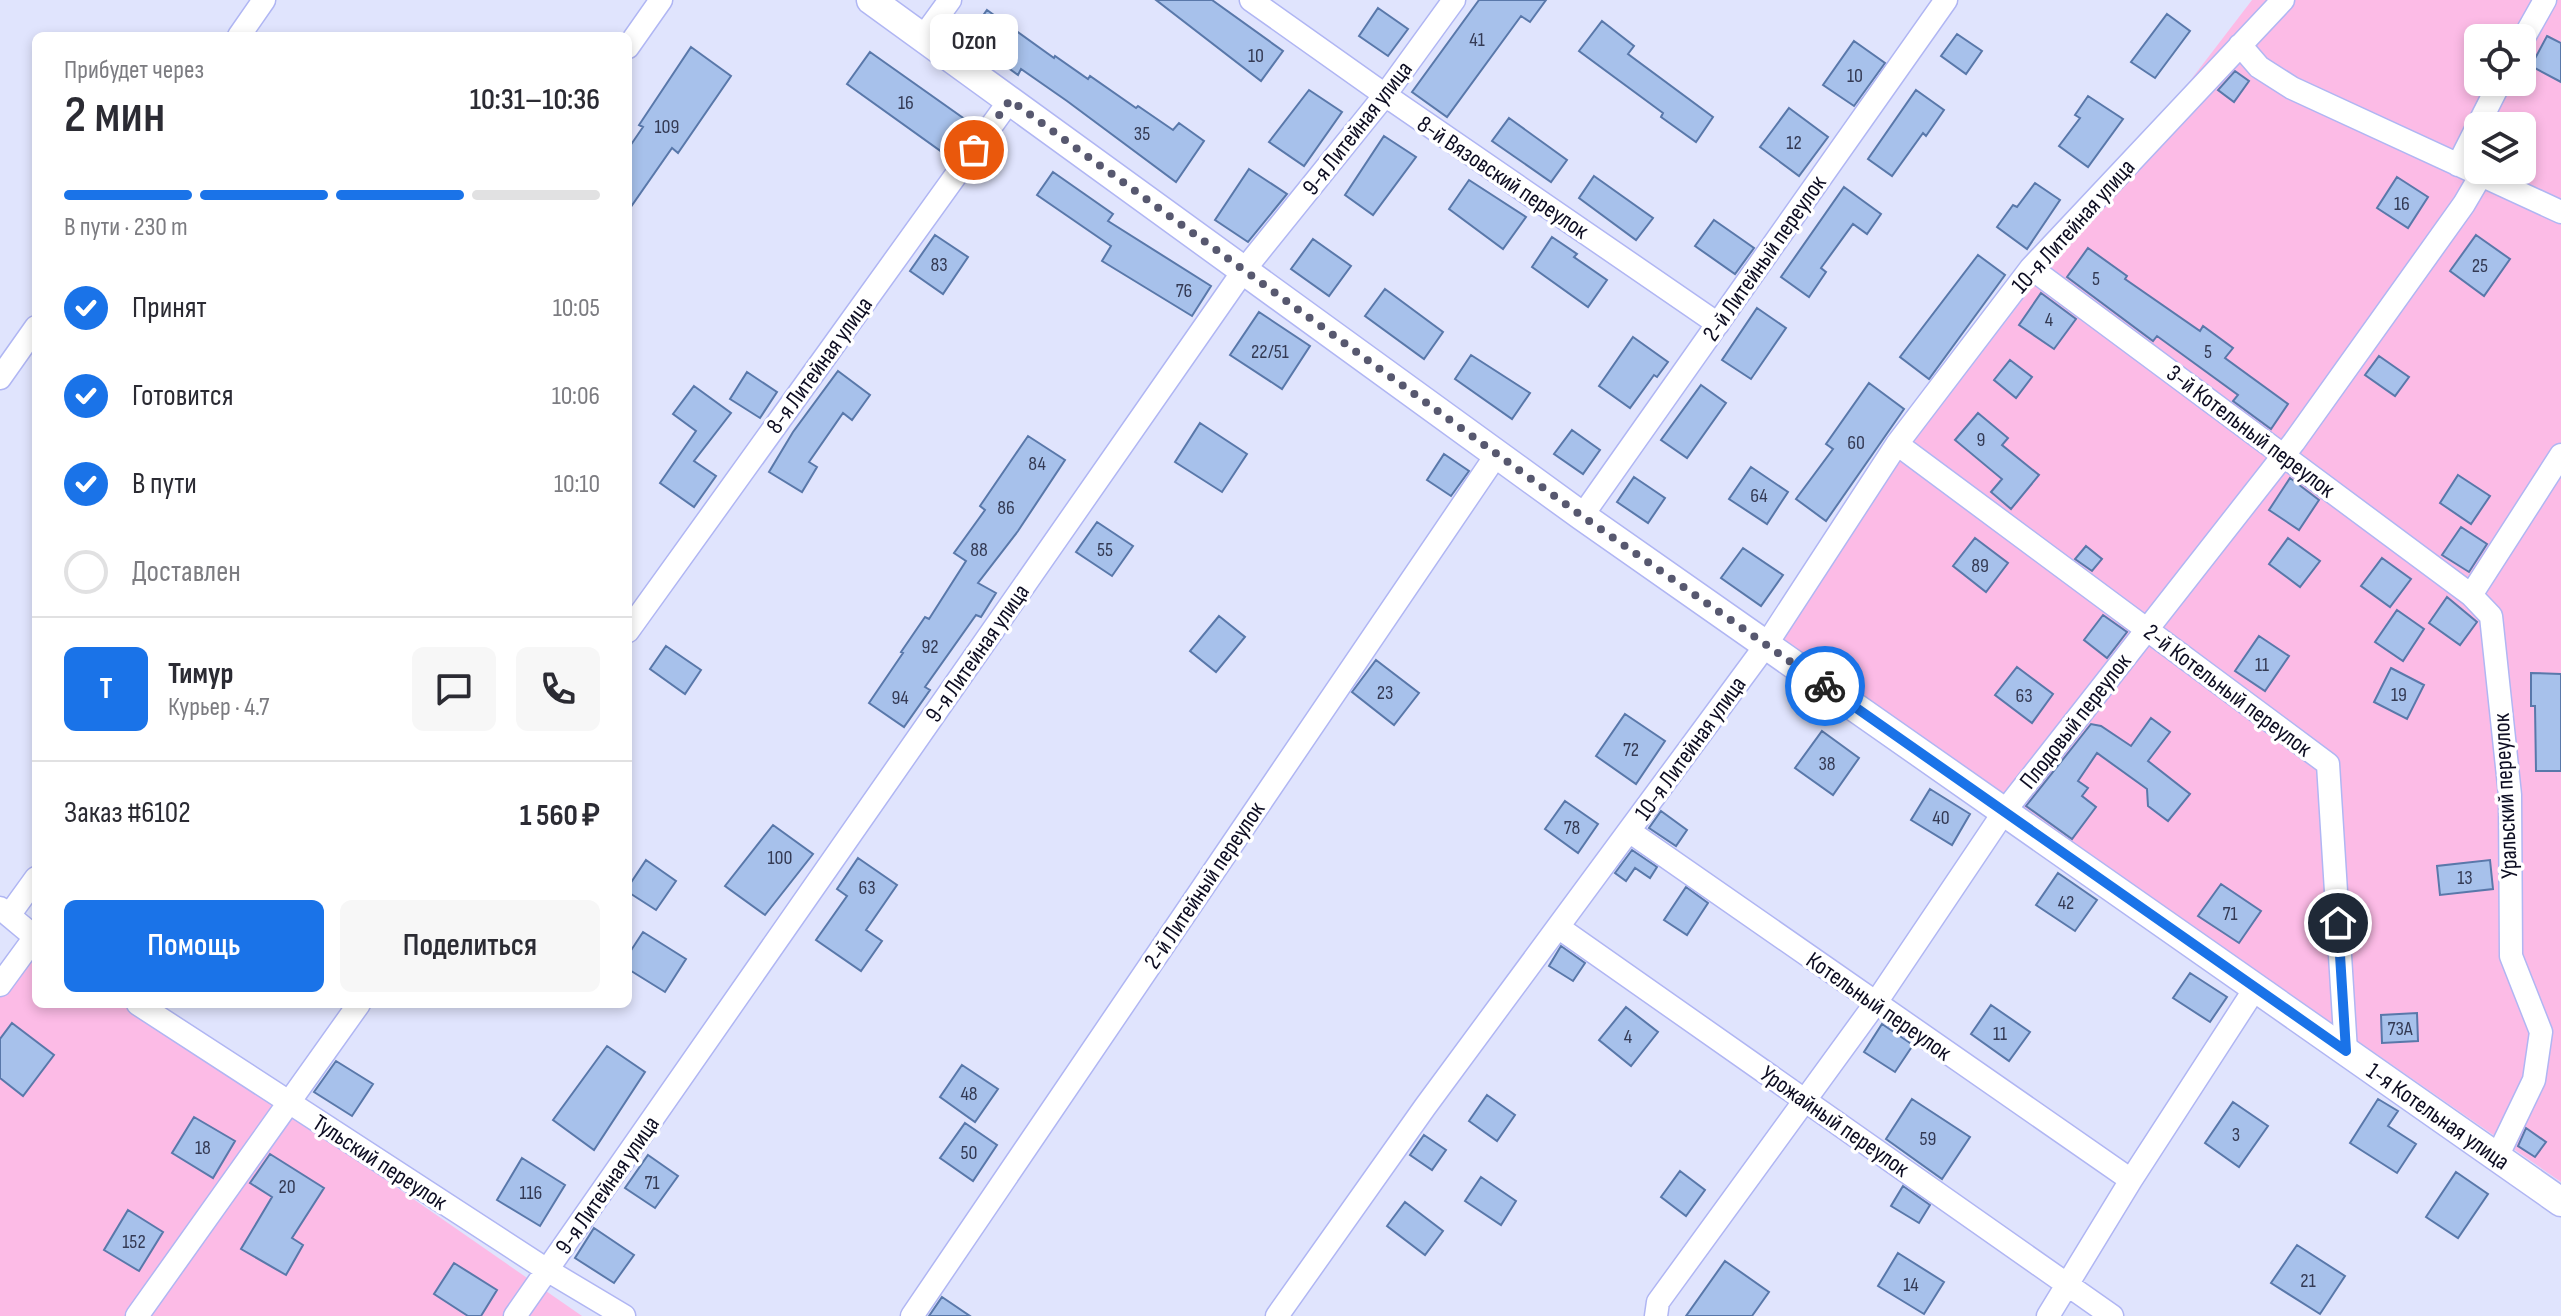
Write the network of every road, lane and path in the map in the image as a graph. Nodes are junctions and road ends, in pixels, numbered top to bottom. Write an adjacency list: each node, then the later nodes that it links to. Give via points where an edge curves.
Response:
1 (264, 0): 11 (street)
2 (661, 0): 13 (street)
3 (871, 0): 12 (street, 1-я Котельная улица)
4 (950, 0): 12 (street)
5 (1251, 0): 15 (street, 8-й Вязовский переулок)
6 (1454, 0): 15 (street, 9-я Литейная улица)
7 (2283, 0): 14 (street, 10-я Литейная улица)
8 (2545, 0): 10 (street)
9 (1937, 3): 25 (street, 2-й Литейный переулок)
10 (2532, 24)
11 (242, 32)
12 (923, 37): 17 (street, 1-я Котельная улица)
13 (632, 41)
14 (2240, 45): 18 (street, via 2259,67 2292,88); 23 (street, 10-я Литейная улица)
15 (1385, 95): 24 (street, 9-я Литейная улица); 25 (street, 8-й Вязовский переулок)
16 (2493, 96): 18 (street)
17 (1010, 100): 24 (street, 1-я Котельная улица); 34 (street, 8-я Литейная улица)
18 (2458, 165): 19 (street)
19 (2464, 168)
20 (2476, 184): 30 (street, Плодовый переулок)
21 (2500, 184): 22 (street)
22 (2561, 212)
23 (2031, 268): 28 (street, 10-я Литейная улица); 30 (street, 3-й Котельный переулок)
24 (1244, 270): 29 (street, 1-я Котельная улица); 55 (street, 9-я Литейная улица)
25 (1718, 324): 32 (street, 2-й Литейный переулок)
26 (32, 333): 27 (street)
27 (0, 378)
28 (1897, 444): 35 (street, 2-й Котельный переулок); 36 (street, 10-я Литейная улица)
29 (1497, 454): 32 (street, 1-я Котельная улица); 60 (street, 2-й Литейный переулок)
30 (2283, 455): 33 (street, 3-й Котельный переулок); 35 (street, Плодовый переулок)
31 (2561, 455): 33 (street)
32 (1582, 516): 36 (street, 1-я Котельная улица)
33 (2471, 595): 52 (street, Уральский переулок, via 2491,616 2510,795 2511,956 2541,1032 2534,1080)
34 (632, 625)
35 (2147, 629): 37 (street, Плодовый переулок); 49 (street, 2-й Котельный переулок, via 2328,764)
36 (1766, 645): 37 (street, 1-я Котельная улица); 38 (street, 10-я Литейная улица)
37 (2004, 812): 45 (street, 1-я Котельная улица); 46 (street, Плодовый переулок)
38 (1629, 831): 41 (street, 10-я Литейная улица); 46 (street, Котельный переулок)
39 (32, 882): 40 (street)
40 (5, 911): 42 (street)
41 (1558, 927): 50 (street, Урожайный переулок); 61 (street, 10-я Литейная улица)
42 (32, 934)
43 (32, 941): 44 (street)
44 (0, 985)
45 (2256, 987): 49 (street, 1-я Котельная улица); 53 (street)
46 (1875, 1004): 50 (street, Плодовый переулок); 53 (street, Котельный переулок)
47 (144, 1008): 51 (street, Тульский переулок)
48 (356, 1008): 51 (street)
49 (2346, 1051): 52 (street, 1-я Котельная улица)
50 (1805, 1101): 56 (street, Урожайный переулок); 62 (street, Плодовый переулок, via 1658,1302)
51 (288, 1102): 55 (street, Тульский переулок); 57 (street)
52 (2497, 1157): 54 (street, 1-я Котельная улица)
53 (2131, 1180): 56 (street)
54 (2561, 1202)
55 (547, 1270): 58 (street, 9-я Литейная улица); 59 (street, Тульский переулок)
56 (2067, 1284): 63 (street); 64 (street, Урожайный переулок)
57 (137, 1316)
58 (515, 1316)
59 (624, 1316)
60 (912, 1316)
61 (1277, 1316)
62 (1656, 1316)
63 (2048, 1316)
64 (2112, 1316)

